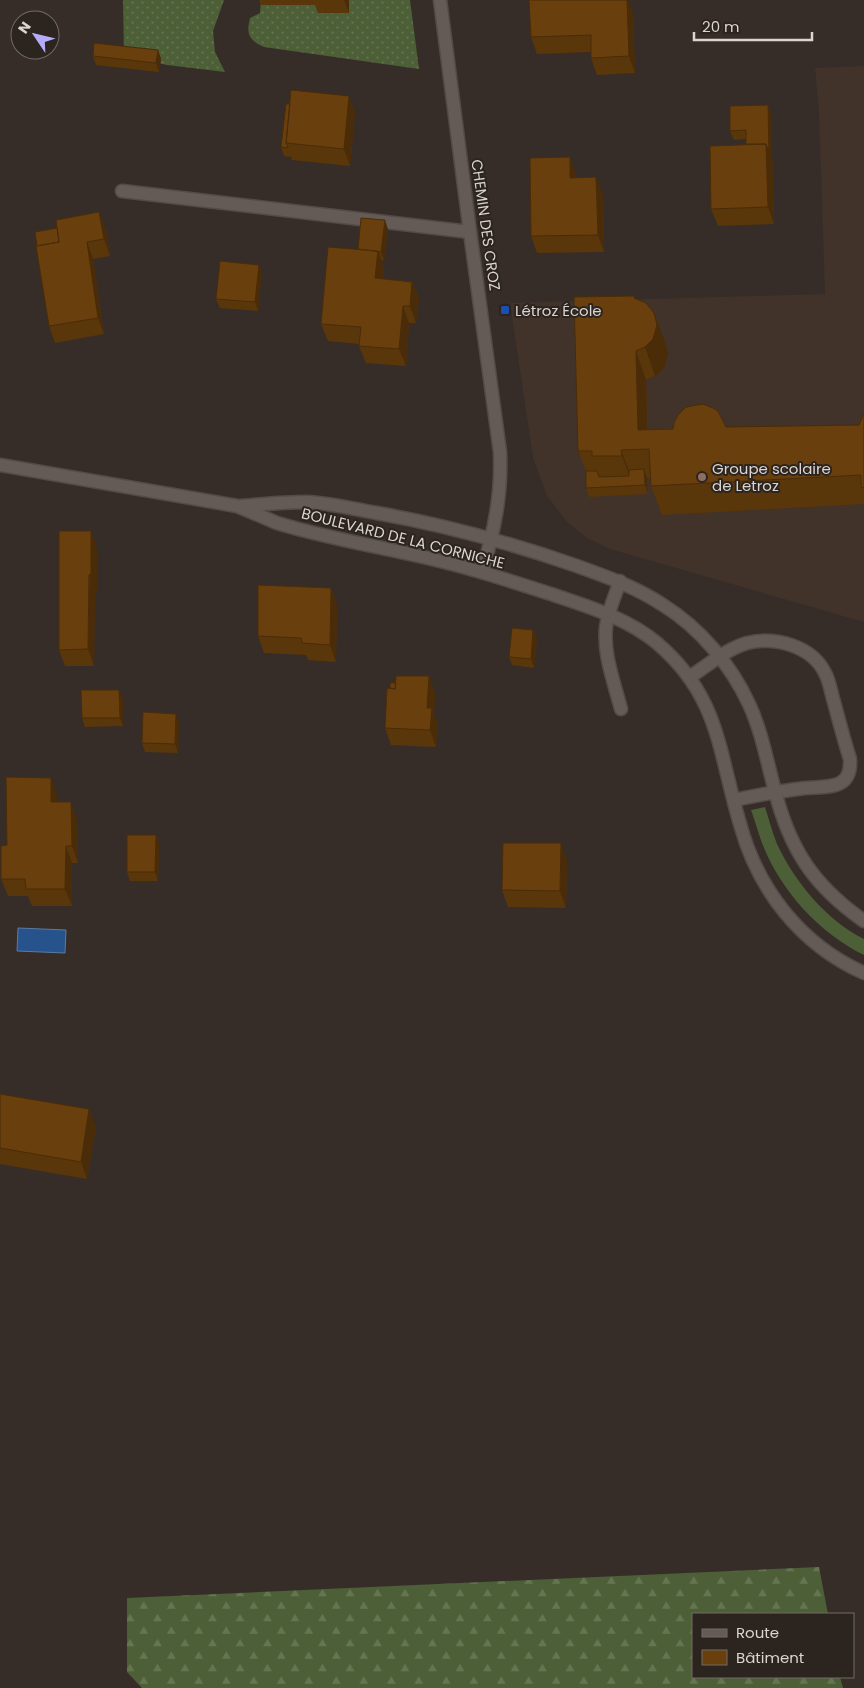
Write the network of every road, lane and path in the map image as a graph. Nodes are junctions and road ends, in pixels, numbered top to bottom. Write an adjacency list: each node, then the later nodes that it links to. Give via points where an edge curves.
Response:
1 (440, 0): 3 (street, CHEMIN DES CROZ)
2 (122, 191): 3 (street)
3 (470, 232): 6 (street, CHEMIN DES CROZ, via 500,452 501,485)
4 (0, 466): 5 (street, BOULEVARD DE LA CORNICHE)
5 (236, 506): 6 (street, BOULEVARD DE LA CORNICHE, via 322,503 416,520); 7 (street, BOULEVARD DE LA CORNICHE, via 298,529)
6 (492, 539): 7 (street, CHEMIN DES CROZ); 8 (street, BOULEVARD DE LA CORNICHE)
7 (482, 572): 9 (street, BOULEVARD DE LA CORNICHE)
8 (620, 581): 9 (street); 10 (street, BOULEVARD DE LA CORNICHE, via 666,606)
9 (608, 614): 11 (street, BOULEVARD DE LA CORNICHE, via 655,641); 12 (street, via 607,656)
10 (720, 656): 11 (street); 13 (street, BOULEVARD DE LA CORNICHE, via 748,702 758,726); 13 (street, via 748,643 784,643 810,655 825,672 850,769 846,778 830,787)
11 (690, 677): 14 (street, BOULEVARD DE LA CORNICHE, via 709,710)
12 (621, 708)
13 (775, 792): 14 (street); 15 (street, BOULEVARD DE LA CORNICHE, via 789,836 814,876 829,894)
14 (734, 800): 16 (street, BOULEVARD DE LA CORNICHE, via 748,850 773,898 809,938 830,955)
15 (864, 921)
16 (864, 973)

